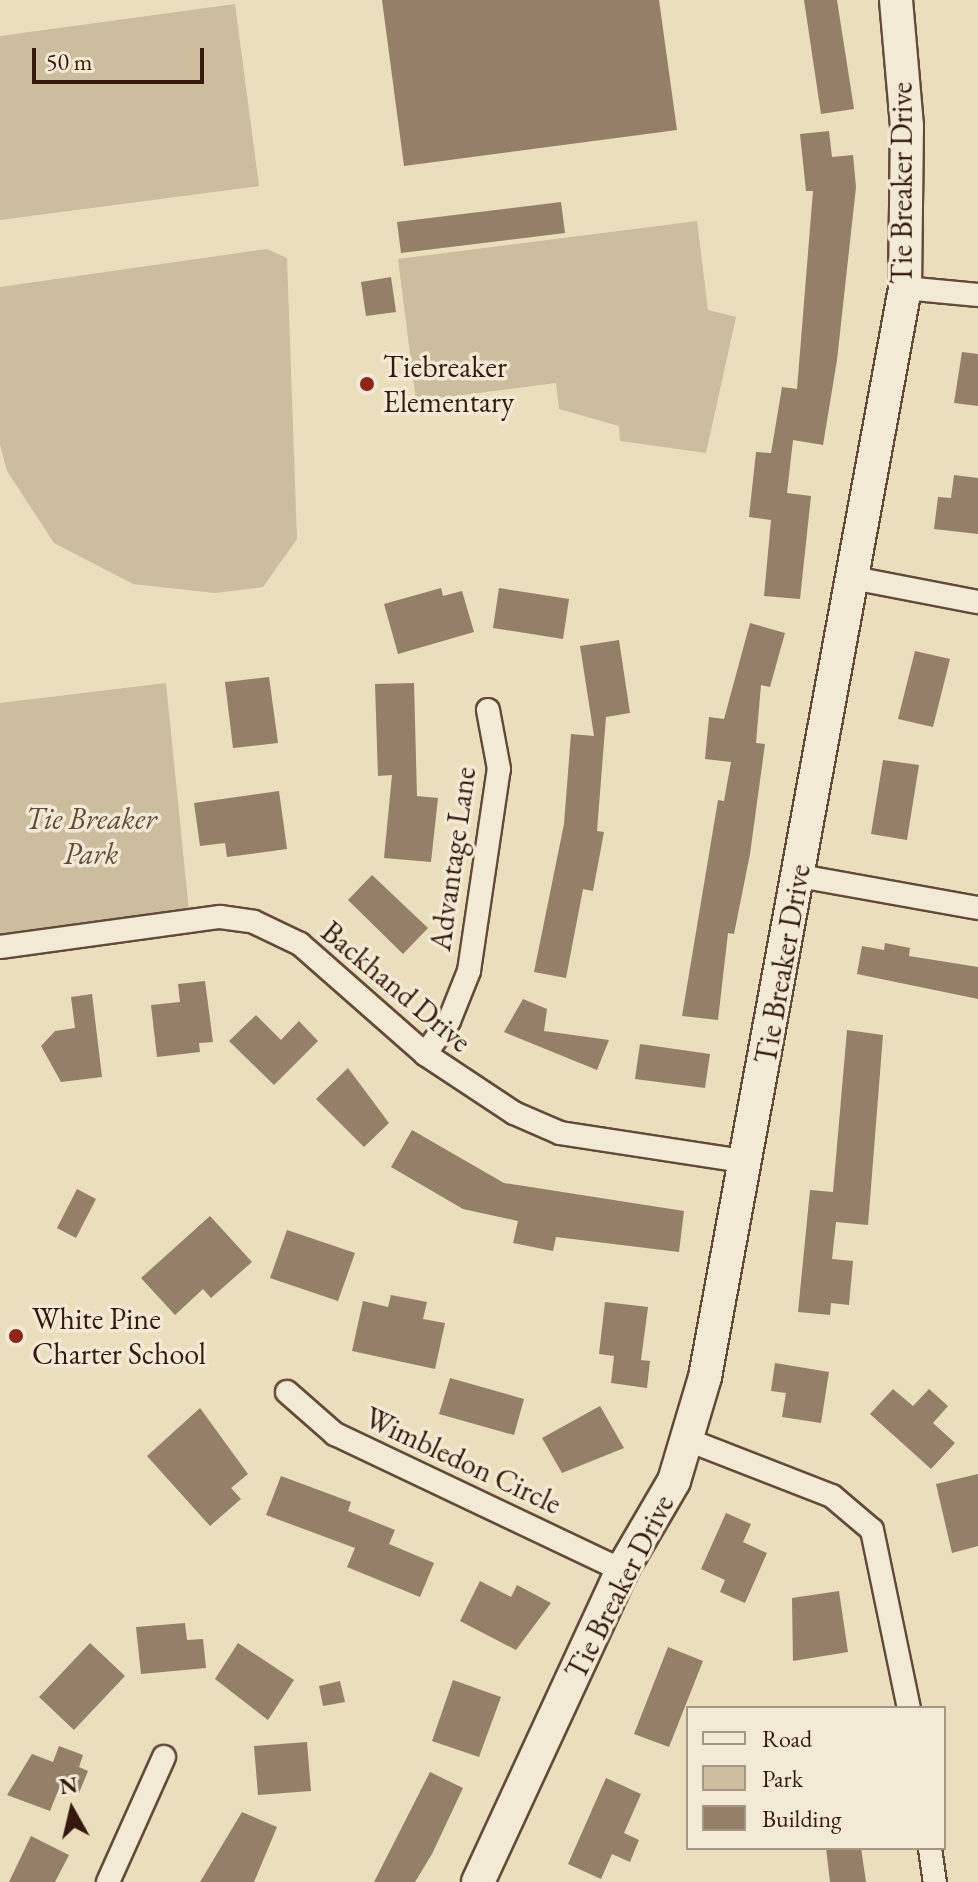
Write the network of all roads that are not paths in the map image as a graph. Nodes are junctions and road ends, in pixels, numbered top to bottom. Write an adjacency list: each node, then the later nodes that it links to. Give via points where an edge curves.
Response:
1 (896, 0): 2 (street, Tie Breaker Drive, via 907,126)
2 (905, 288): 3 (street); 4 (street, Tie Breaker Drive)
3 (978, 295)
4 (853, 578): 5 (street); 7 (street, Tie Breaker Drive)
5 (978, 602)
6 (488, 710): 10 (street, Advantage Lane, via 499,769 469,971 449,1021)
7 (800, 876): 8 (street); 11 (street, Tie Breaker Drive)
8 (978, 908)
9 (0, 947): 10 (street, Backhand Drive, via 220,917 254,922 300,944)
10 (425, 1054): 11 (street, Backhand Drive, via 514,1113 560,1133)
11 (744, 1161): 13 (street, Tie Breaker Drive)
12 (287, 1392): 14 (street, Wimbledon Circle, via 335,1434)
13 (688, 1440): 14 (street, Tie Breaker Drive, via 674,1481); 15 (street, via 832,1496 872,1530)
14 (622, 1570): 19 (street, Tie Breaker Drive)
15 (909, 1706)
16 (164, 1757): 18 (street)
17 (930, 1850): 20 (street)
18 (108, 1882)
19 (478, 1882)
20 (935, 1882)

